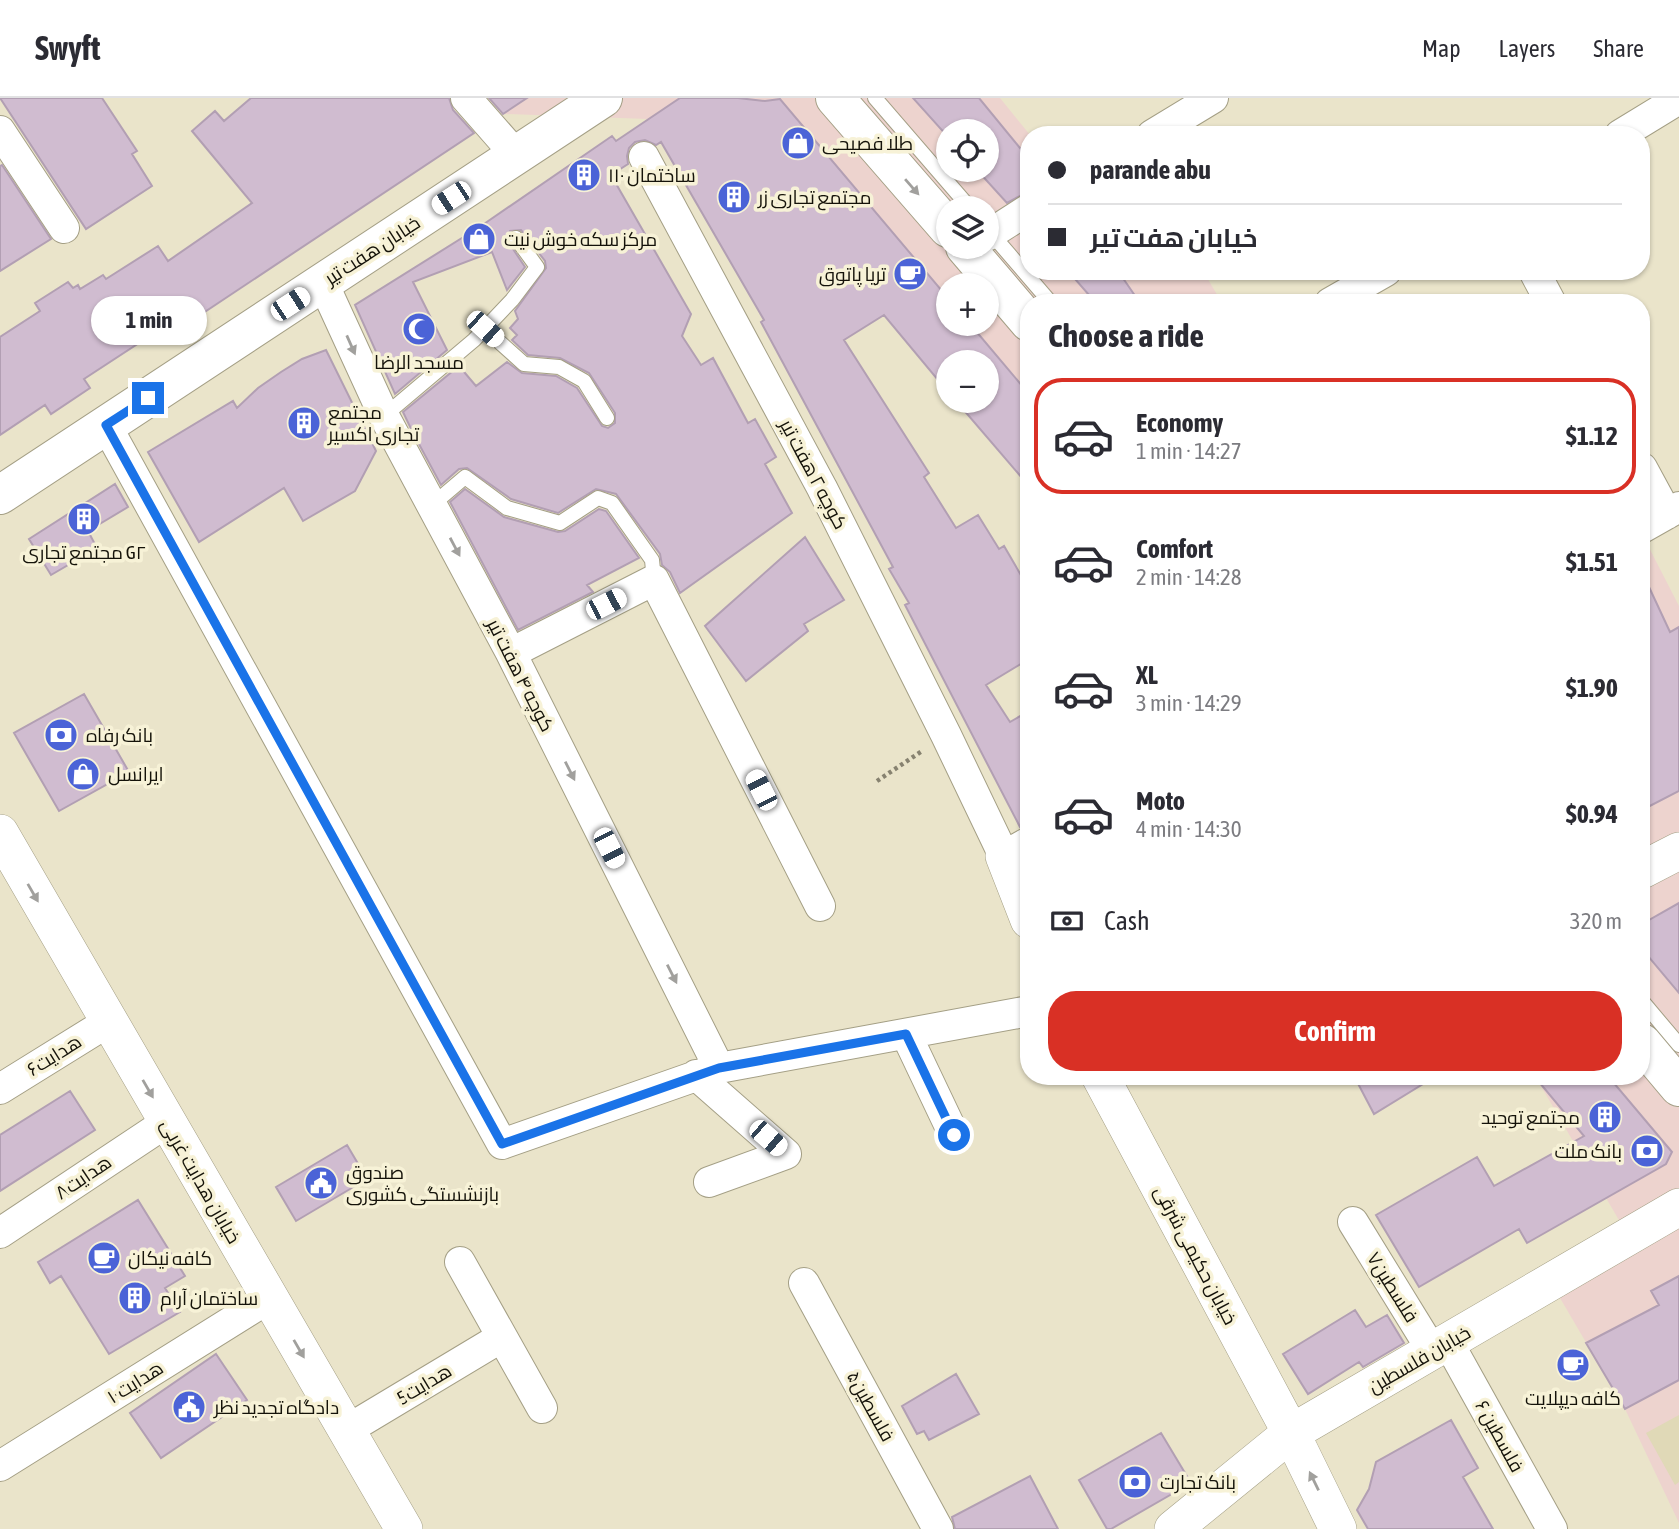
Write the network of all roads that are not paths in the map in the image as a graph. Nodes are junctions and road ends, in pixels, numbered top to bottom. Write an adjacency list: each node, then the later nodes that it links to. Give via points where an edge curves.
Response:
1 (466, 98): 10 (street)
2 (603, 98): 10 (main road, خیابان هفت تیر)
3 (835, 98): 13 (main road, one-way to 13)
4 (875, 98): 12 (lane)
5 (1213, 98): 7 (street)
6 (1679, 99): 8 (street)
7 (1167, 126)
8 (1635, 126)
9 (0, 131): 16 (street)
10 (516, 155): 23 (main road, خیابان هفت تیر)
11 (644, 157): 37 (street, کوچه ۲ هفت تیر, via 822,488 946,735)
12 (960, 196)
13 (936, 200)
14 (1020, 214): 15 (street)
15 (999, 225)
16 (64, 228)
17 (516, 238): 27 (lane, via 537,267)
18 (988, 259): 26 (main road)
19 (999, 259): 20 (lane)
20 (1020, 277)
21 (1024, 280): 24 (lane)
22 (1370, 280): 25 (street)
23 (323, 282): 28 (street, کوچه ۴ هفت تیر, one-way to 28); 30 (main road, خیابان هفت تیر)
24 (1040, 294)
25 (1346, 294)
26 (1020, 308)
27 (485, 329): 28 (lane); 29 (lane, via 524,364 559,367 584,381)
28 (384, 416): 33 (street, کوچه ۴ هفت تیر)
29 (607, 418)
30 (106, 425): 32 (main road, خیابان هفت تیر); 49 (street, via 502,1144)
31 (1650, 487): 34 (street)
32 (0, 495)
33 (432, 505): 35 (lane, via 465,477 507,508 560,523 597,498 612,503 652,560); 36 (street, کوچه ۴ هفت تیر, one-way to 36)
34 (1662, 516)
35 (653, 580): 36 (street); 42 (street)
36 (511, 653): 49 (street, کوچه ۴ هفت تیر, one-way to 49)
37 (1016, 849): 41 (street)
38 (1679, 851): 40 (street)
39 (4, 852): 45 (street, خیابان هدایت غربی, one-way to 45)
40 (1650, 866)
41 (1020, 871)
42 (820, 906)
43 (1650, 1011): 47 (lane)
44 (1020, 1013): 46 (street)
45 (108, 1022): 52 (street, هدایت۶); 53 (street, خیابان هدایت غربی, one-way to 53)
46 (906, 1034): 49 (street); 54 (street)
47 (1679, 1045)
48 (1650, 1053): 51 (main road)
49 (707, 1071): 55 (street, via 786,1154)
50 (1105, 1085): 66 (street, خیابان حکیمی شرقی)
51 (1679, 1087)
52 (0, 1089)
53 (167, 1122): 58 (street, هدایت۸); 61 (street, خیابان هدایت غربی)
54 (954, 1135)
55 (709, 1182)
56 (1679, 1207): 63 (street, خیابان فلسطین)
57 (1353, 1222): 63 (street, ۷فلسطین)
58 (0, 1233)
59 (460, 1262): 62 (street)
60 (804, 1283): 69 (street, فلسطین۵)
61 (269, 1298): 65 (street, خیابان هدایت غربی, one-way to 65); 67 (street, هدایت۱۰)
62 (502, 1337): 64 (street); 65 (street, 5هدایت)
63 (1441, 1347): 66 (street, خیابان فلسطین); 72 (street, فلسطین ۶)
64 (542, 1408)
65 (347, 1430): 68 (street, خیابان هدایت غربی)
66 (1291, 1433): 70 (street, خیابان فلسطین); 71 (street, خیابان حکیمی شرقی, one-way to 66)
67 (0, 1466)
68 (404, 1529)
69 (938, 1529)
70 (1173, 1529)
71 (1338, 1529)
72 (1552, 1529)

